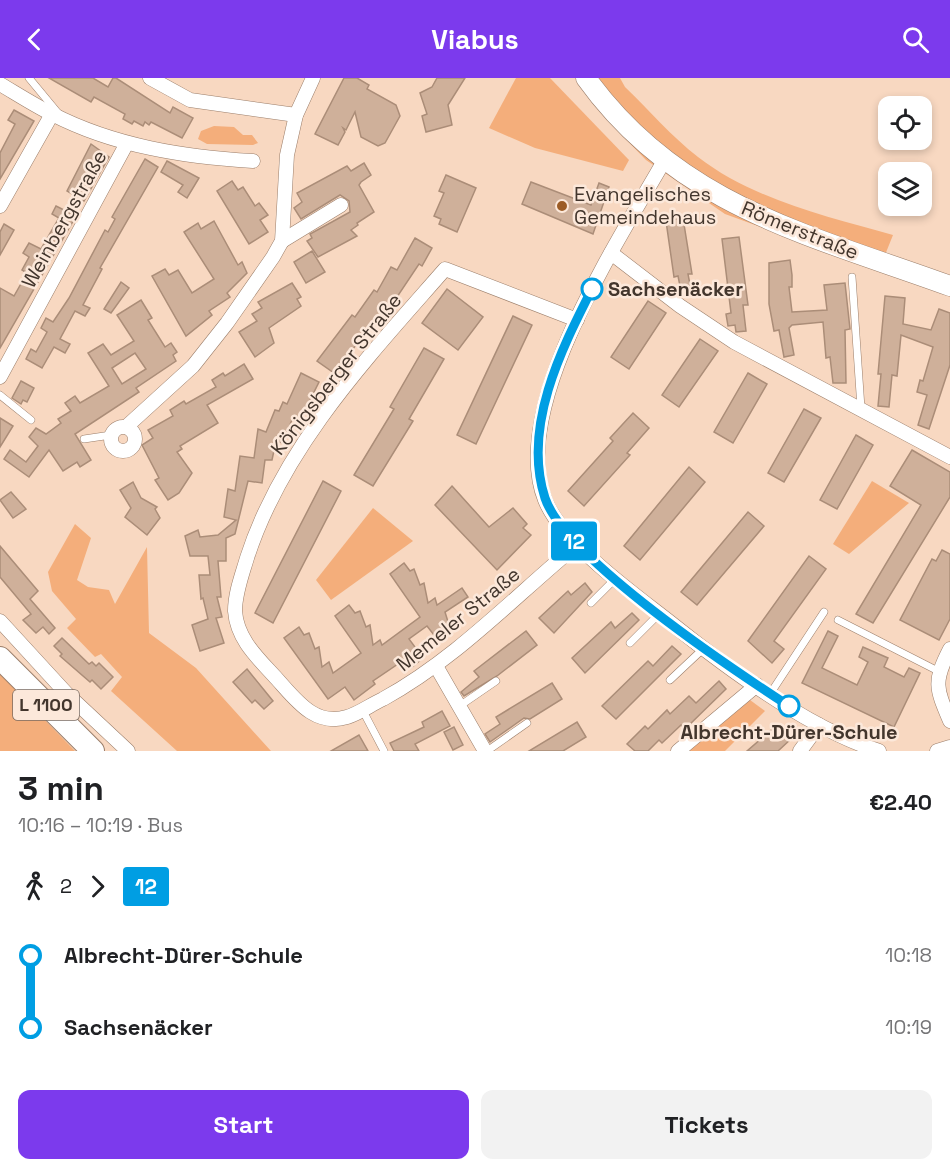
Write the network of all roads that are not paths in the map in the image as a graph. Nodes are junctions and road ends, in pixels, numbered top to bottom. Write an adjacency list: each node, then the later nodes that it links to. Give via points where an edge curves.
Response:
1 (29, 78): 7 (lane)
2 (150, 78): 6 (street, via 190,100)
3 (313, 78): 6 (street)
4 (586, 78): 10 (main road, Römerstraße, via 607,107)
5 (0, 84): 7 (street)
6 (296, 115): 13 (street, via 284,175)
7 (58, 117): 8 (street); 12 (street)
8 (127, 143): 9 (street, via 199,158); 18 (street, Weinbergstraße)
9 (253, 161)
10 (664, 161): 14 (street); 16 (main road, Römerstraße, via 758,217)
11 (341, 205): 13 (street)
12 (0, 206)
13 (282, 241): 22 (street, via 234,314 193,366)
14 (611, 253): 17 (street); 20 (street, via 734,342)
15 (852, 277): 20 (lane)
16 (950, 286)
17 (577, 320): 26 (street, via 550,383 539,451 545,500); 43 (street, Königsberger Straße, via 445,269 386,336 296,452 256,531 235,611 241,637)
18 (0, 377)
19 (0, 395): 21 (lane)
20 (861, 408): 25 (street)
21 (31, 420)
22 (126, 427): 23 (street, via 117,428); 23 (street, via 134,435 128,450 113,446)
23 (111, 435): 24 (lane)
24 (84, 439)
25 (950, 457)
26 (578, 544): 27 (street); 37 (street, Memeler Straße)
27 (616, 579): 28 (lane); 30 (street)
28 (591, 603)
29 (824, 612): 42 (lane)
30 (659, 614): 33 (lane); 34 (street)
31 (838, 620): 38 (lane)
32 (0, 621): 51 (street, via 67,694)
33 (630, 643)
34 (702, 649): 39 (lane); 41 (street)
35 (950, 649): 38 (street)
36 (0, 658): 50 (main road, L 1100)
37 (436, 666): 44 (street); 45 (street, Memeler Straße)
38 (938, 672): 46 (street, via 936,684)
39 (670, 680)
40 (496, 681): 44 (lane)
41 (757, 685): 42 (street); 54 (street)
42 (770, 694): 48 (street)
43 (292, 697): 45 (street, Memeler Straße, via 321,719 336,720)
44 (461, 705): 53 (street)
45 (363, 711): 52 (lane)
46 (950, 721)
47 (527, 723): 53 (lane)
48 (819, 725): 55 (street); 56 (street)
49 (950, 747): 57 (street)
50 (93, 751)
51 (128, 751)
52 (384, 751)
53 (486, 751)
54 (678, 751)
55 (800, 751)
56 (879, 751)
57 (937, 751)

